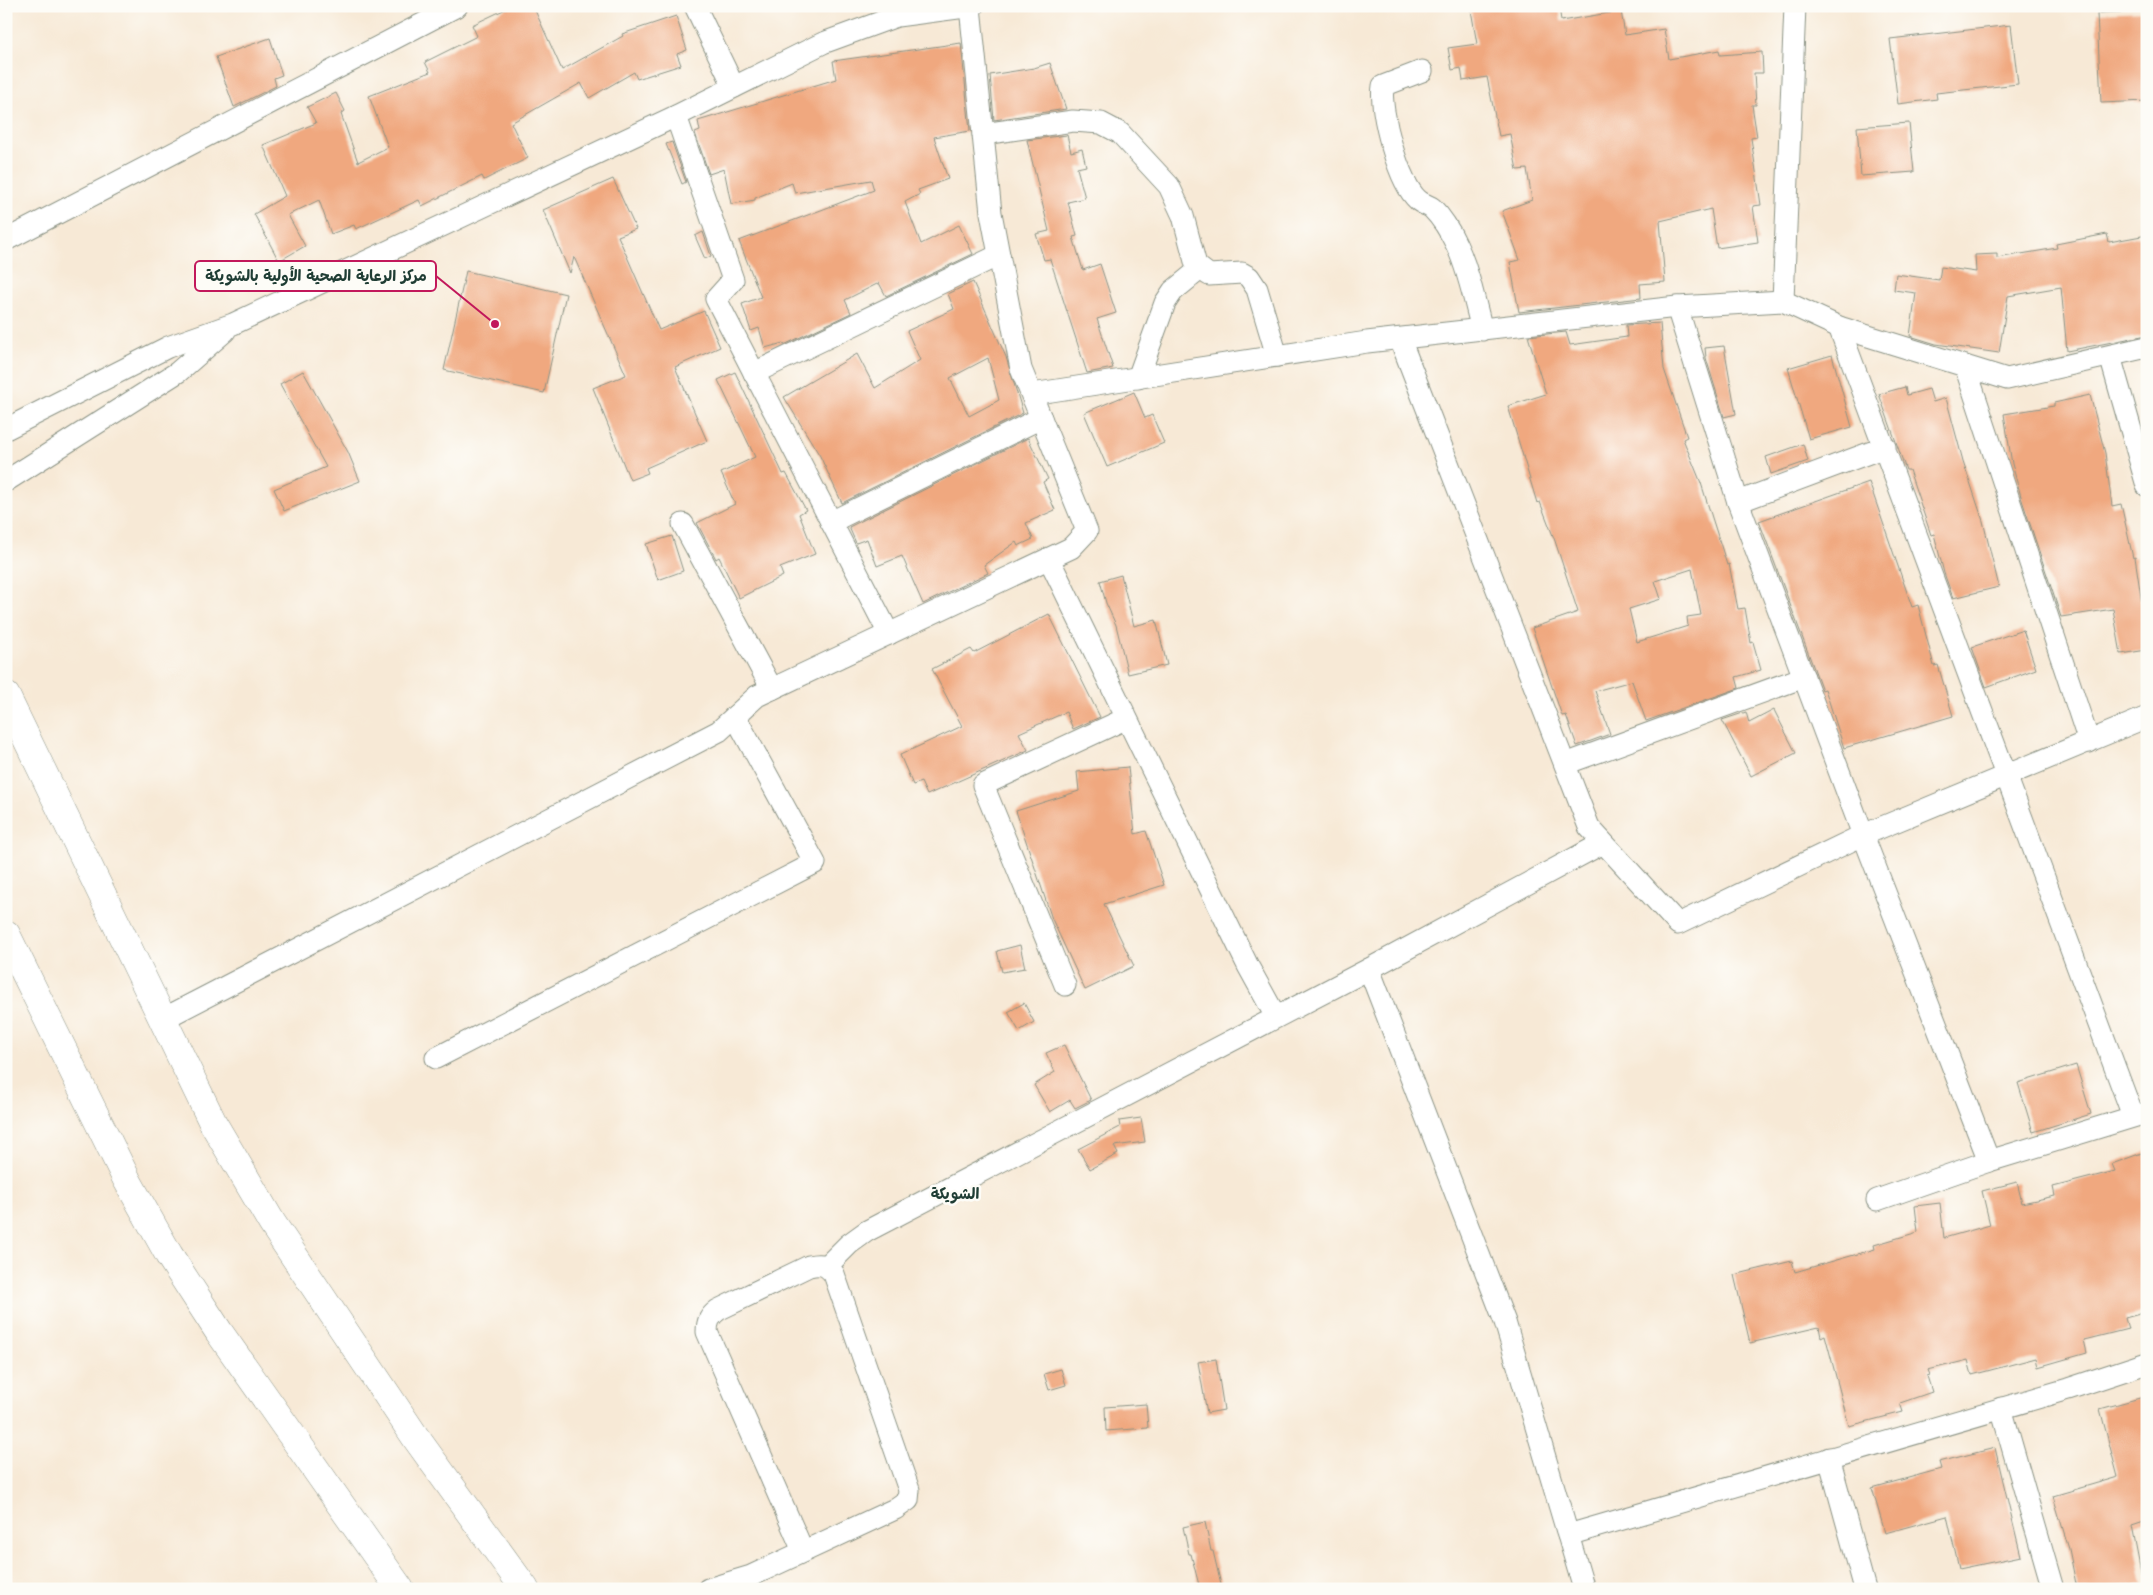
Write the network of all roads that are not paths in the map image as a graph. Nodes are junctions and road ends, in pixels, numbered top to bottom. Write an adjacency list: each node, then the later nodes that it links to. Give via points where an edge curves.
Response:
1 (457, 6): 10 (street)
2 (695, 6): 7 (street)
3 (971, 6): 5 (street); 9 (street)
4 (1795, 6): 13 (street)
5 (895, 11): 7 (street)
6 (1422, 71): 17 (street, via 1383,86 1381,98 1386,120 1395,156 1410,188 1418,200 1441,218 1457,247)
7 (734, 87): 8 (street)
8 (676, 116): 15 (street); 23 (street, via 733,280 716,299)
9 (983, 134): 11 (street); 12 (street, via 1073,121 1101,123 1120,133 1169,186 1183,216 1191,250)
10 (6, 240)
11 (999, 255): 23 (street); 25 (street, via 1022,369)
12 (1200, 269): 20 (street, via 1209,274 1242,273 1249,277 1257,289); 24 (street, via 1165,303)
13 (1783, 301): 14 (street); 16 (street)
14 (1677, 307): 17 (street); 31 (street)
15 (233, 324): 27 (street, via 168,347); 29 (street, via 178,372)
16 (1839, 327): 22 (street); 28 (street)
17 (1482, 330): 18 (street)
18 (1400, 339): 20 (street); 43 (street)
19 (2147, 347): 21 (street)
20 (1277, 356): 24 (street)
21 (2110, 356): 22 (street, via 2007,379); 30 (street)
22 (1965, 366): 42 (street)
23 (754, 373): 32 (street)
24 (1138, 378): 25 (street)
25 (1032, 394): 26 (street)
26 (1042, 418): 32 (street); 34 (street, via 1087,531 1071,548)
27 (6, 429)
28 (1885, 447): 31 (street); 44 (street)
29 (6, 481)
30 (2147, 486)
31 (1738, 502): 36 (street)
32 (831, 522): 35 (street)
33 (683, 524): 37 (street)
34 (1049, 559): 35 (street); 41 (street)
35 (889, 634): 37 (street)
36 (1804, 677): 43 (street); 45 (street)
37 (772, 689): 39 (street, via 757,696)
38 (6, 696): 51 (main road)
39 (735, 716): 51 (street, via 719,731); 52 (street, via 815,863)
40 (2147, 717): 42 (street)
41 (1125, 719): 49 (street, via 983,785); 50 (street)
42 (2089, 742): 44 (street)
43 (1565, 764): 46 (street, via 1589,827)
44 (2007, 776): 45 (street); 53 (street)
45 (1863, 835): 46 (street, via 1678,924); 54 (street)
46 (1603, 843): 48 (street)
47 (6, 934): 62 (main road, via 127,1180 169,1255 219,1332)
48 (1369, 969): 50 (street); 60 (street, via 1506,1322)
49 (1064, 985)
50 (1276, 1017): 56 (street, via 868,1231)
51 (163, 1019): 63 (main road, via 213,1123 272,1224 416,1438)
52 (436, 1058)
53 (2140, 1115): 54 (street)
54 (1989, 1161): 55 (street)
55 (1878, 1200)
56 (827, 1266): 61 (street, via 834,1274 909,1490 908,1500 896,1509); 61 (street, via 809,1266 718,1310 707,1323 707,1332)
57 (2147, 1363): 58 (street)
58 (2001, 1408): 59 (street); 67 (street)
59 (1829, 1458): 60 (street); 66 (street)
60 (1568, 1535): 65 (street)
61 (803, 1551): 64 (street, via 744,1578)
62 (400, 1589)
63 (525, 1589)
64 (708, 1589)
65 (1584, 1589)
66 (1865, 1589)
67 (2053, 1589)

